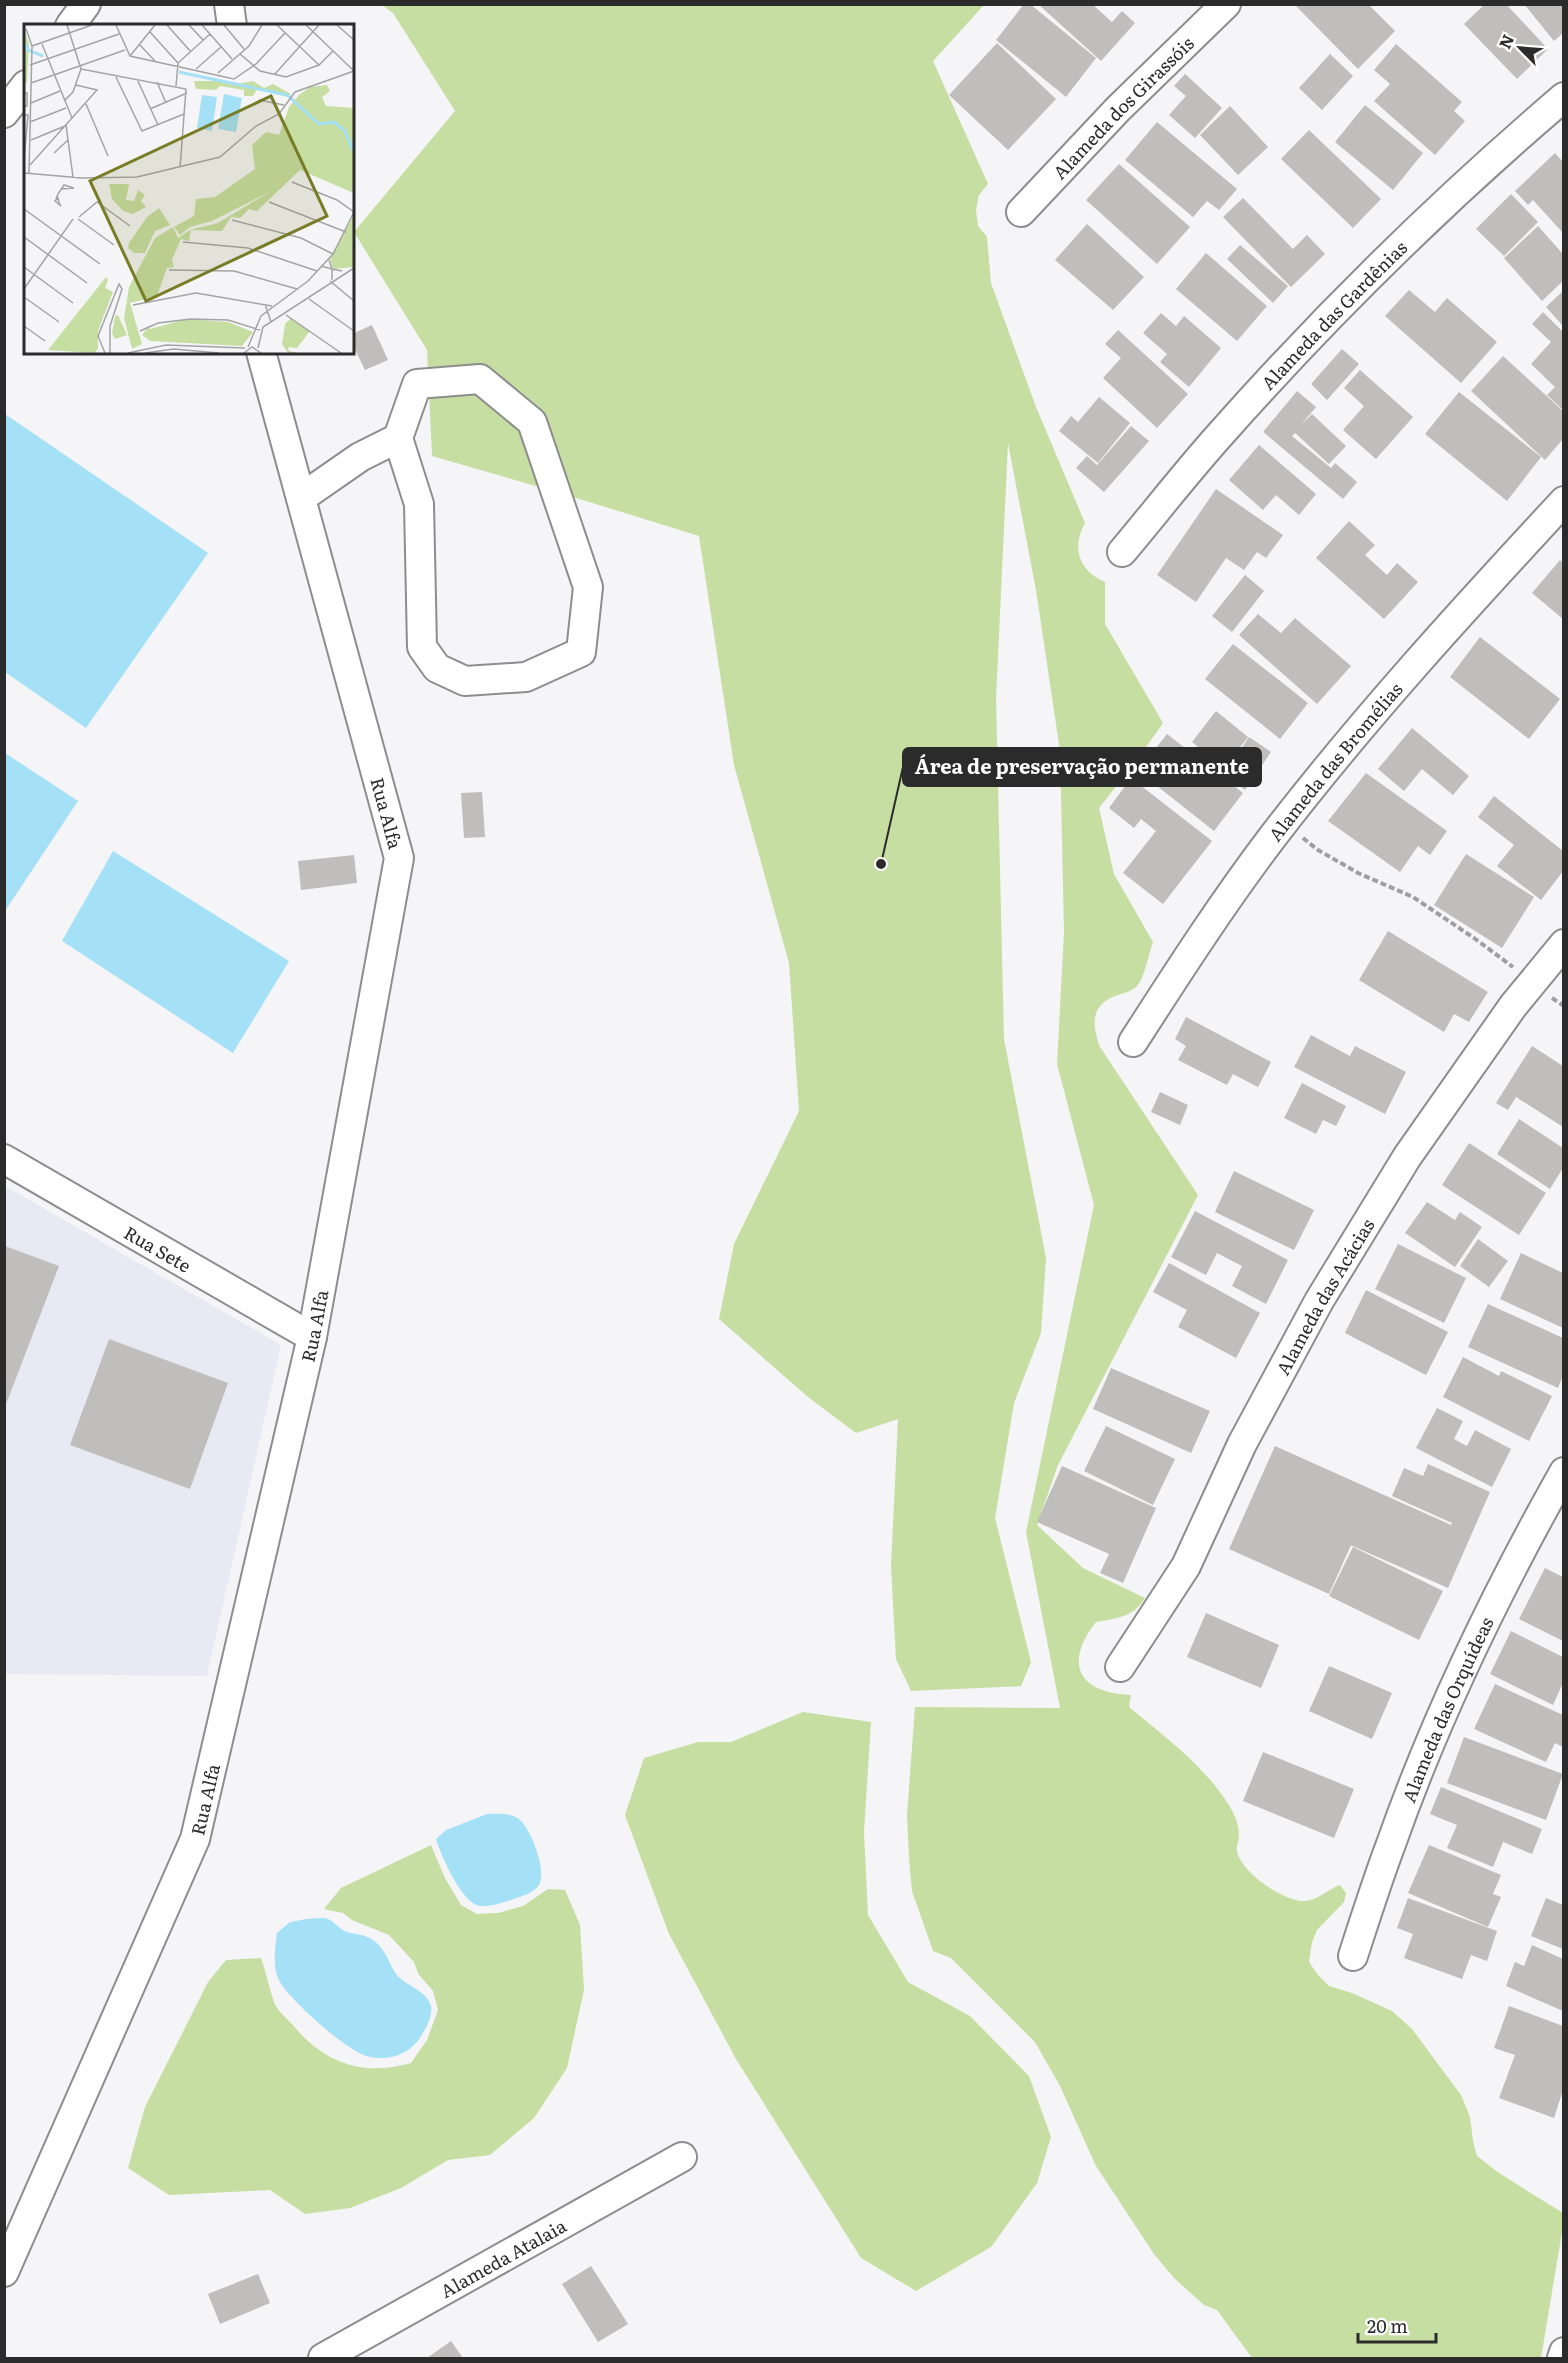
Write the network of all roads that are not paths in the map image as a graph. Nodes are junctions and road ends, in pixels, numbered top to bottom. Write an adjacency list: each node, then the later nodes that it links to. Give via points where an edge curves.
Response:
1 (86, 4): 4 (street)
2 (230, 4): 5 (street)
3 (1226, 4): 9 (street, Alameda dos Girassóis, via 1118,109)
4 (71, 24)
5 (232, 24)
6 (24, 88): 8 (street)
7 (1563, 97): 14 (street, Alameda das Gardênias, via 1389,257 1218,438)
8 (4, 113)
9 (1021, 212)
10 (262, 354): 12 (street, Rua Alfa)
11 (398, 438): 11 (street, via 419,504 422,647 437,668 465,681 526,677 580,652 588,587 532,422 480,379 417,384); 12 (street, via 360,457)
12 (301, 498): 18 (street, Rua Alfa, via 399,858)
13 (1563, 501): 16 (street, Alameda das Bromélias, via 1363,724 1284,823 1203,934)
14 (1122, 552)
15 (1563, 944): 20 (street, Alameda das Acácias, via 1513,1006 1407,1157 1318,1301 1242,1444 1186,1566)
16 (1133, 1042)
17 (4, 1160): 18 (street, Rua Sete)
18 (312, 1336): 23 (street, Rua Alfa, via 195,1839)
19 (1563, 1472): 21 (street, Alameda das Orquídeas, via 1493,1605 1434,1737 1391,1843)
20 (1120, 1667)
21 (1353, 1956)
22 (682, 2157): 25 (street, Alameda Atalaia)
23 (4, 2272)
24 (1563, 2352): 26 (street)
25 (322, 2358)
26 (1562, 2358)

